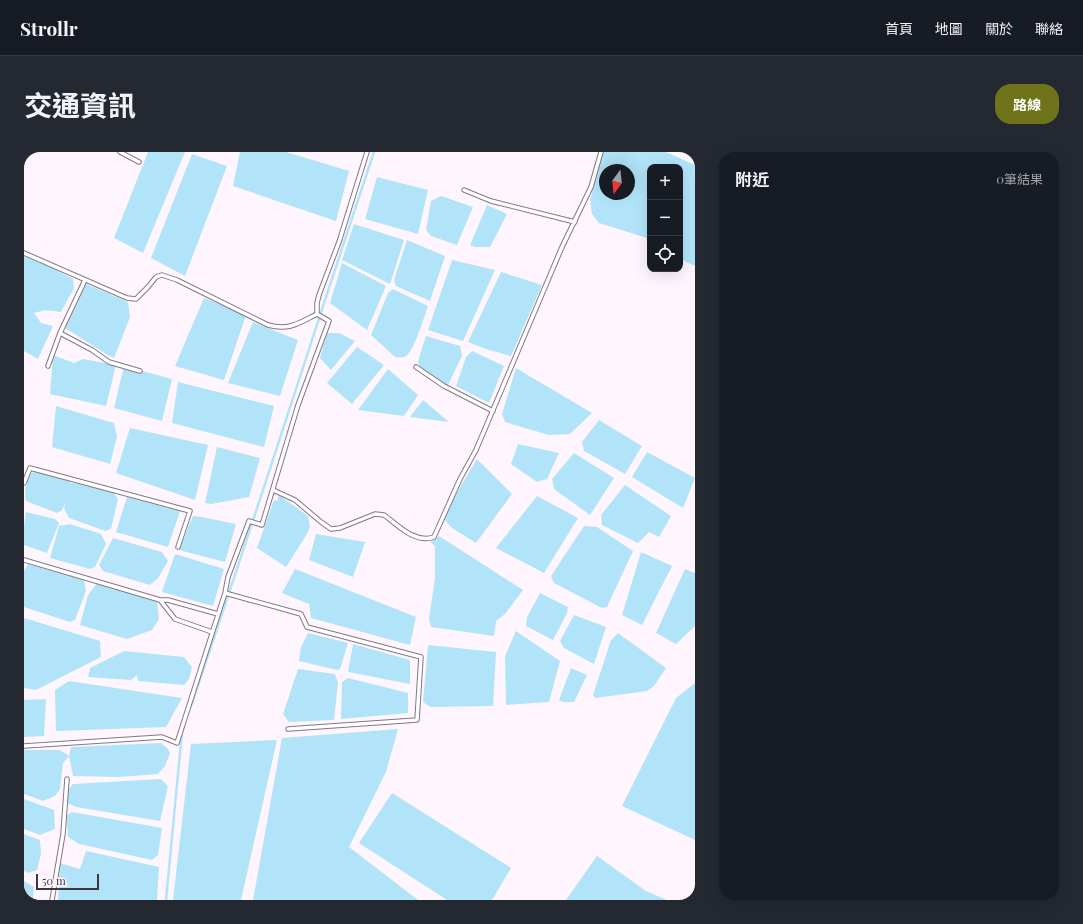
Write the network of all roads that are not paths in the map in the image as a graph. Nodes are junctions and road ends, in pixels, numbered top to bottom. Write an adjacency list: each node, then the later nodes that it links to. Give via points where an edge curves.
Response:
1 (120, 152): 4 (lane)
2 (367, 152): 9 (lane, via 339,242 319,295)
3 (601, 152): 6 (lane, via 591,187)
4 (139, 162)
5 (464, 190): 6 (lane, via 491,201)
6 (575, 222): 14 (lane)
7 (24, 253): 8 (lane)
8 (85, 280): 9 (lane, via 126,298 136,299 156,277 162,275 279,328 296,326); 10 (lane)
9 (317, 314): 16 (lane, via 329,321 298,405)
10 (60, 333): 11 (lane); 13 (lane, via 109,362)
11 (48, 366)
12 (416, 367): 14 (lane, via 444,386)
13 (140, 371)
14 (493, 411): 16 (lane, via 434,537 423,539 414,536 380,514 331,529 295,500)
15 (24, 483): 17 (lane, via 30,468 190,511)
16 (273, 490): 19 (lane, via 262,525 250,522 228,577)
17 (178, 547)
18 (24, 560): 20 (lane)
19 (225, 593): 21 (lane); 23 (lane, via 301,614 306,627 421,657 417,720)
20 (160, 600): 21 (lane); 22 (lane, via 175,619)
21 (218, 614): 22 (lane)
22 (212, 632): 24 (lane, via 177,743 162,737)
23 (288, 729)
24 (24, 746)
25 (67, 779): 26 (lane)
26 (52, 900)

